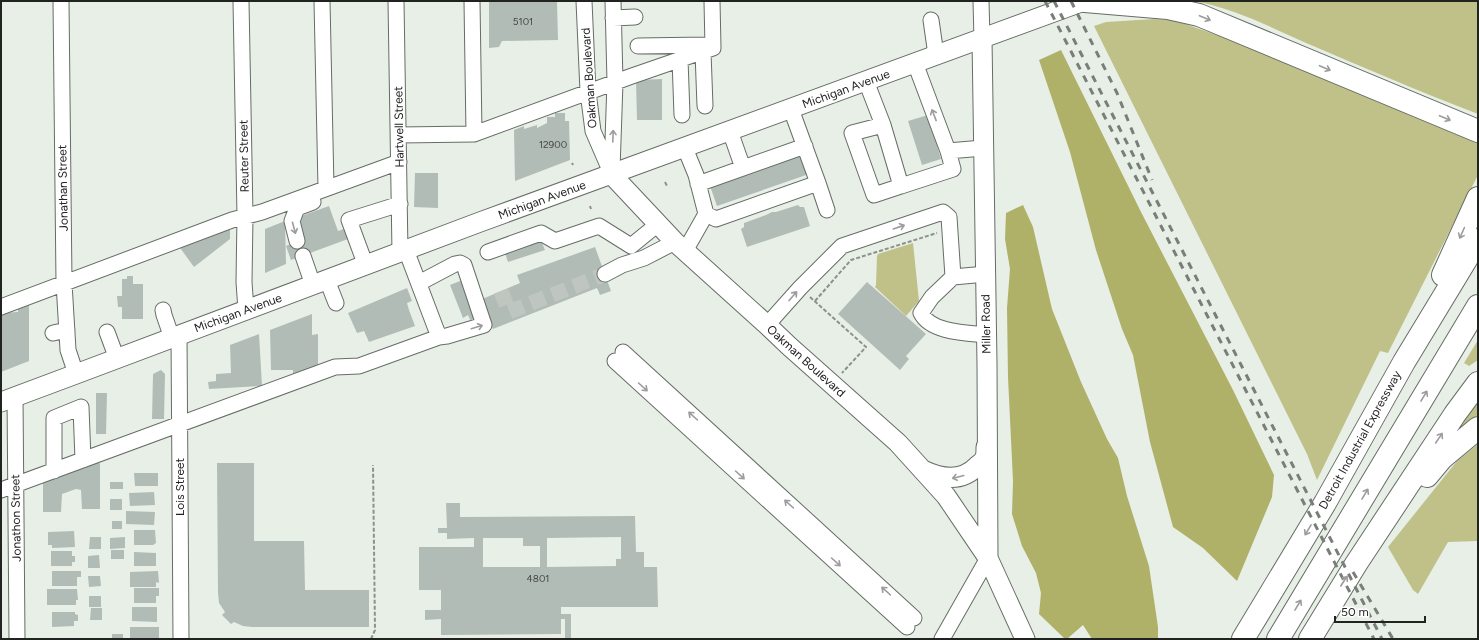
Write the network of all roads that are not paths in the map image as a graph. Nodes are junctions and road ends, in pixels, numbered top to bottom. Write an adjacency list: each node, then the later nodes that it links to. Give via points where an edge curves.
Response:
1 (61, 1): 60 (street, Jonathan Street)
2 (241, 1): 46 (street, Reuter Street)
3 (322, 1): 41 (street)
4 (396, 1): 30 (street, Hartwell Street)
5 (472, 1): 29 (street)
6 (584, 1): 22 (street, Oakman Boulevard)
7 (613, 1): 12 (street, Oakman Boulevard)
8 (712, 1): 16 (street, via 709,16 713,48)
9 (981, 1): 14 (street, Miller Road)
10 (1084, 1): 14 (main road, Michigan Avenue); 28 (highway, one-way to 28, via 1168,8 1199,15)
11 (635, 17): 12 (street)
12 (613, 18): 21 (street, Oakman Boulevard)
13 (931, 20): 17 (street)
14 (982, 39): 17 (main road, Michigan Avenue); 33 (main road, Miller Road)
15 (638, 46): 16 (street)
16 (705, 48): 18 (street); 23 (street)
17 (936, 55): 19 (main road, Michigan Avenue)
18 (680, 59): 21 (street); 25 (street)
19 (914, 63): 20 (main road, Michigan Avenue); 34 (street, one-way to 19)
20 (866, 81): 24 (main road, Michigan Avenue); 26 (street)
21 (615, 82): 22 (street); 37 (street, Oakman Boulevard, one-way to 21)
22 (588, 92): 29 (street, via 558,98); 37 (street, Oakman Boulevard, via 592,131)
23 (705, 106)
24 (791, 109): 27 (main road, Michigan Avenue); 31 (street)
25 (682, 114)
26 (883, 125): 40 (street); 40 (street, via 852,133 874,195)
27 (730, 131): 32 (main road, Michigan Avenue); 36 (street)
28 (1478, 131)
29 (474, 134): 30 (street, via 451,131)
30 (399, 135): 35 (street, Hartwell Street)
31 (805, 146): 36 (street, via 785,157); 38 (street)
32 (685, 148): 37 (main road, Michigan Avenue); 39 (street)
33 (984, 148): 34 (street); 56 (main road, Miller Road)
34 (948, 151): 40 (street, via 953,169)
35 (399, 159): 41 (street); 43 (street, Hartwell Street); 49 (street, one-way to 49, via 383,177 297,208 292,221)
36 (744, 170): 39 (street)
37 (612, 175): 47 (main road, Oakman Boulevard); 51 (main road, Michigan Avenue)
38 (818, 183): 44 (street); 45 (street, via 794,185 745,202 729,208 716,219)
39 (698, 184): 45 (street)
40 (901, 186)
41 (326, 188): 46 (street)
42 (1478, 198): 73 (highway, one-way to 73)
43 (400, 204): 51 (street, Hartwell Street); 54 (street, via 349,220)
44 (827, 210)
45 (706, 214): 50 (street)
46 (245, 216): 60 (street); 65 (street, Reuter Street)
47 (658, 224): 50 (main road, Oakman Boulevard); 52 (street, via 631,246 599,226 555,241 541,233)
48 (1478, 240): 73 (highway, Detroit Industrial Expressway)
49 (297, 241)
50 (680, 247): 55 (street); 66 (main road, Oakman Boulevard)
51 (403, 252): 54 (main road, Michigan Avenue); 59 (street, Hartwell Street)
52 (488, 252)
53 (303, 256): 58 (street)
54 (366, 266): 58 (main road, Michigan Avenue)
55 (603, 270)
56 (986, 274): 57 (street); 68 (main road, Miller Road)
57 (953, 277): 66 (street, one-way to 57, via 842,246 943,212 949,217); 68 (street, via 924,308 921,314 924,320 944,330)
58 (320, 283): 61 (street); 65 (main road, Michigan Avenue)
59 (418, 283): 70 (street, Hartwell Street); 70 (street, one-way to 59, via 484,324 464,265 455,264)
60 (69, 289): 63 (street); 74 (street, Jonathan Street, via 60,332)
61 (336, 303)
62 (1478, 306): 92 (highway, one-way to 62)
63 (1, 307)
64 (163, 310): 69 (street, Lois Street)
65 (246, 310): 69 (main road, Michigan Avenue)
66 (767, 325): 81 (main road, Oakman Boulevard, via 898,443)
67 (107, 332): 72 (street)
68 (987, 335): 79 (main road, Miller Road)
69 (176, 337): 72 (main road, Michigan Avenue); 77 (street, Lois Street)
70 (439, 337): 77 (street, via 359,366 336,367)
71 (619, 357): 86 (street)
72 (117, 358): 74 (main road, Michigan Avenue)
73 (1404, 362): 91 (highway, Detroit Industrial Expressway, one-way to 91, via 1325,503)
74 (76, 374): 76 (main road, Michigan Avenue)
75 (1478, 383): 85 (highway, one-way to 75)
76 (8, 399): 83 (street, Jonathon Street)
77 (180, 424): 80 (street); 88 (street, Lois Street)
78 (1478, 428): 85 (highway, via 1442,458)
79 (988, 439): 81 (main road, one-way to 81, via 984,459 961,477 948,479); 84 (main road, Miller Road)
80 (83, 460): 82 (street); 82 (street, via 81,407 54,418)
81 (922, 470): 84 (main road, Oakman Boulevard, via 946,496)
82 (54, 471): 83 (street)
83 (8, 488): 87 (street, Jonathon Street)
84 (988, 558): 89 (street); 90 (main road, Miller Road)
85 (1356, 564): 93 (highway, one-way to 85)
86 (911, 622)
87 (17, 639)
88 (181, 639)
89 (942, 639)
90 (1025, 639)
91 (1243, 639)
92 (1278, 639)
93 (1310, 639)

